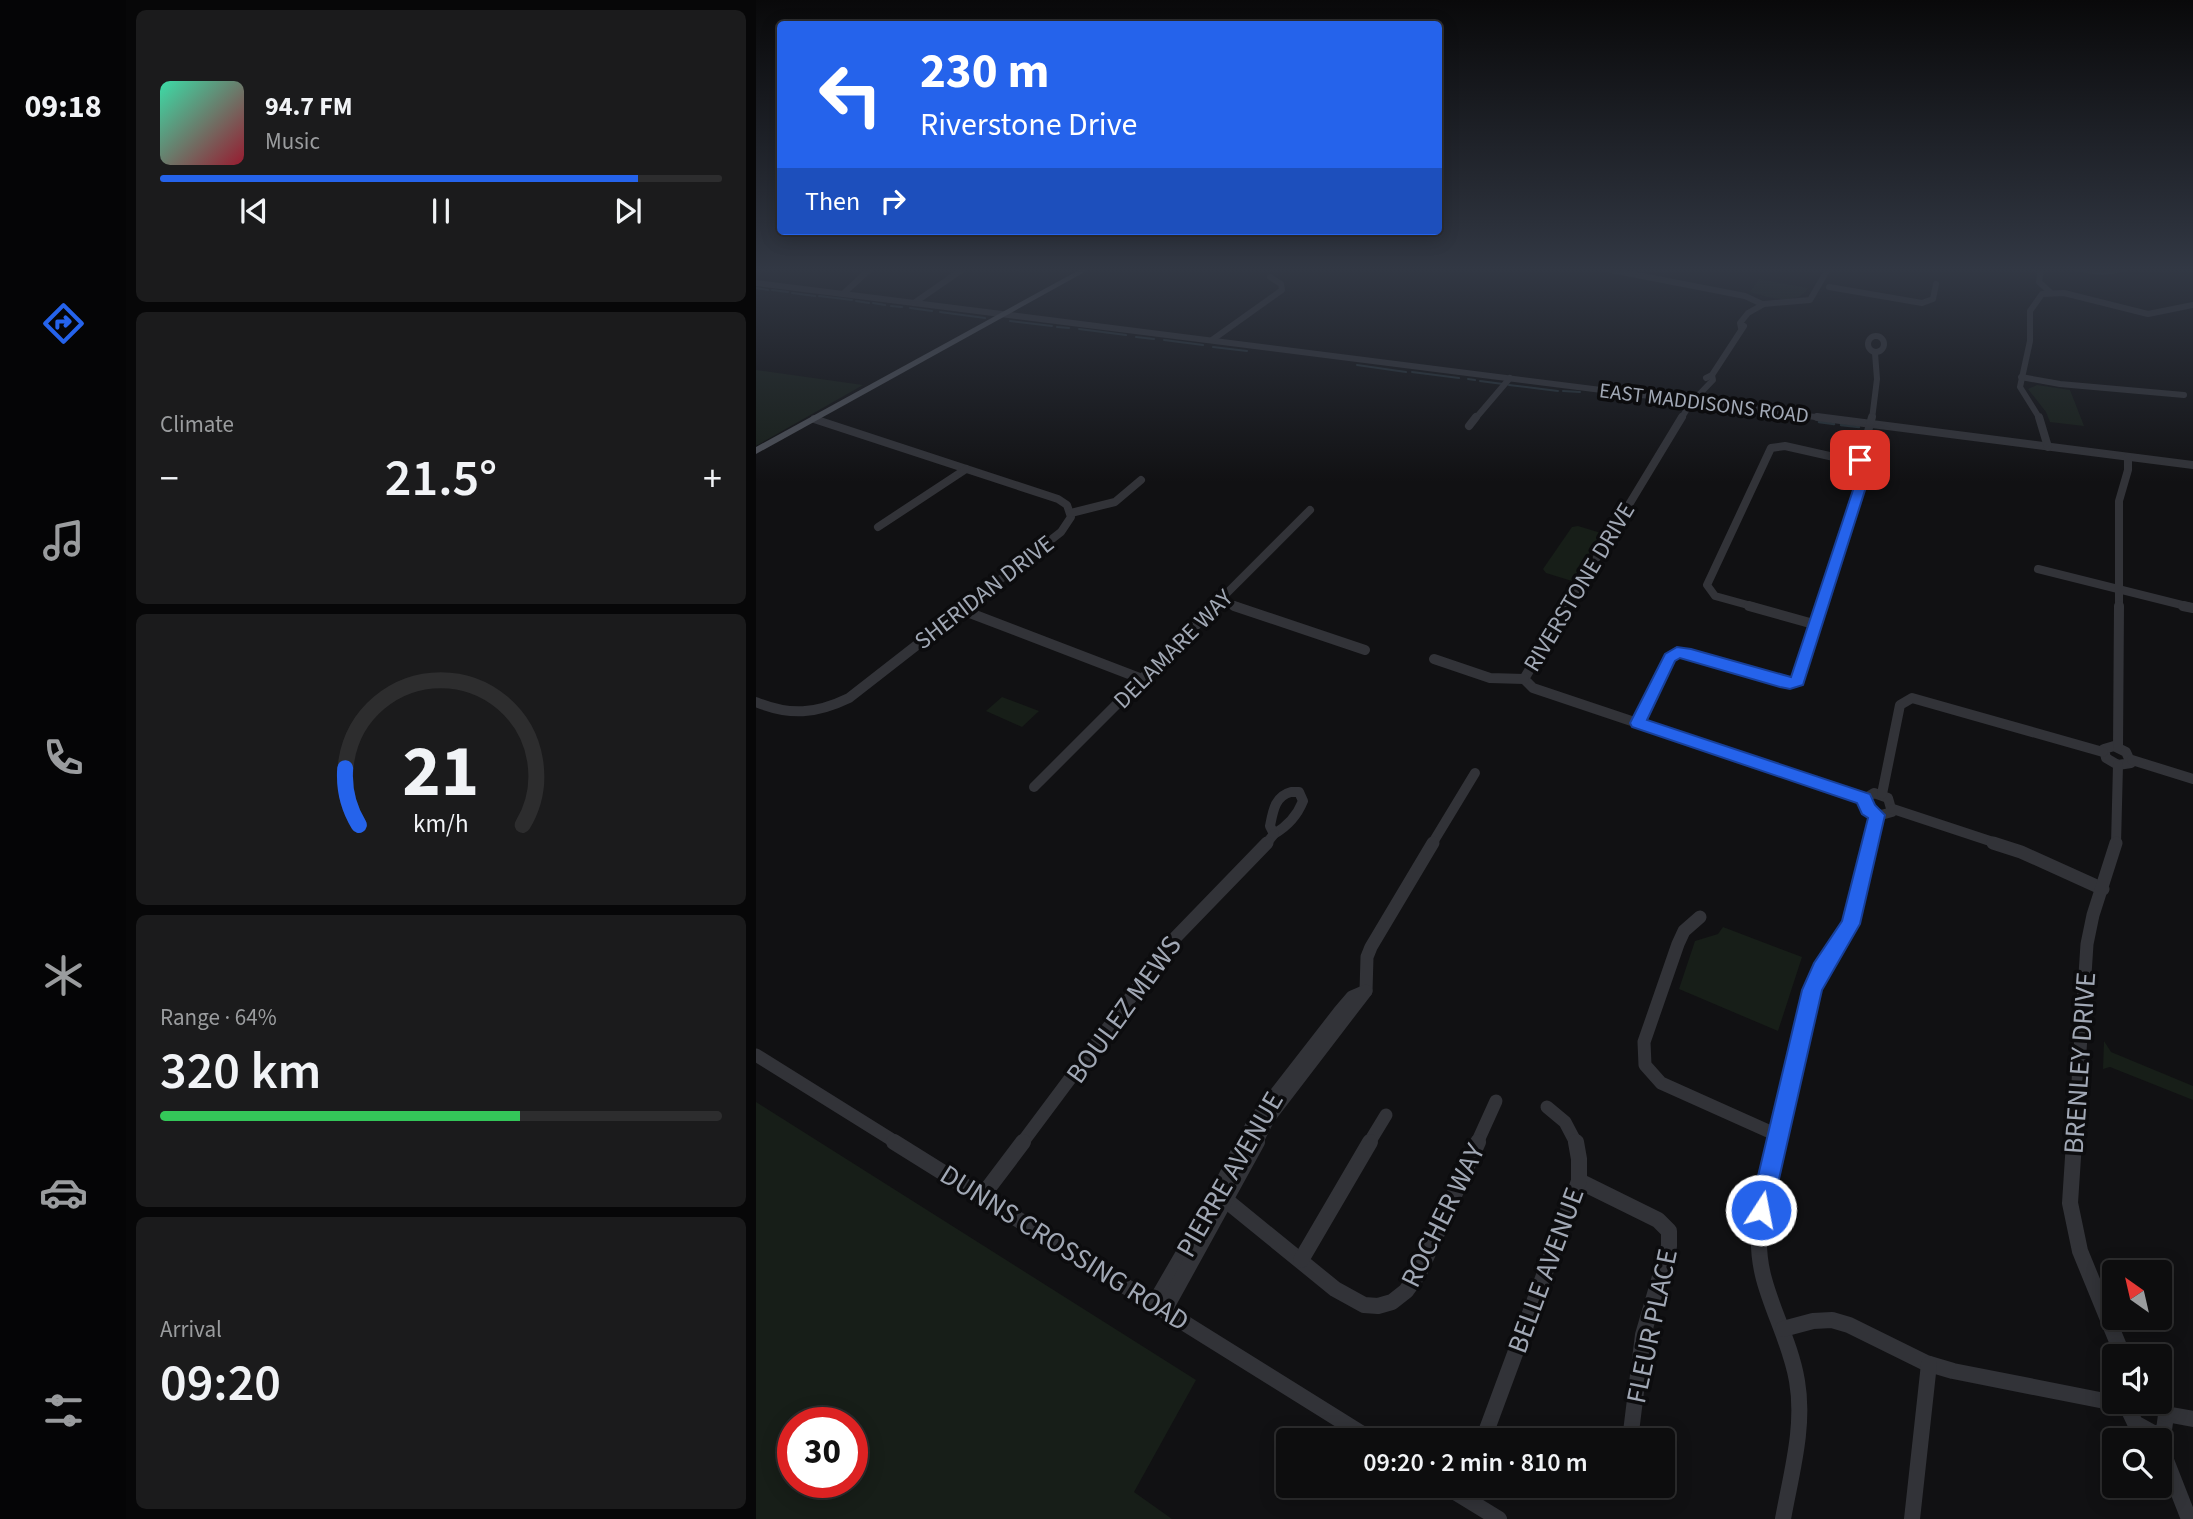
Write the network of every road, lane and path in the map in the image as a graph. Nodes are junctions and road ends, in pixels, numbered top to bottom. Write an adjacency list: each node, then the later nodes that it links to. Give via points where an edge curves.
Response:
1 (957, 340): 11 (main road)
2 (1203, 340): 5 (street, EAST MADDISONS ROAD)
3 (1733, 340): 10 (street, RIVERSTONE DRIVE, via 1708,388)
4 (2030, 340): 7 (street)
5 (1212, 341): 8 (street, EAST MADDISONS ROAD)
6 (1875, 353): 12 (street, via 1878,375)
7 (2021, 377): 9 (street); 14 (street, via 2020,390 2036,410)
8 (1510, 378): 10 (street, EAST MADDISONS ROAD); 13 (street)
9 (2184, 395)
10 (1694, 402): 12 (street, EAST MADDISONS ROAD); 33 (street, RIVERSTONE DRIVE)
11 (814, 419): 15 (main road); 19 (street, SHERIDAN DRIVE)
12 (1871, 424): 14 (street, EAST MADDISONS ROAD); 17 (street)
13 (1469, 426)
14 (2048, 447): 16 (street, EAST MADDISONS ROAD)
15 (756, 451)
16 (2128, 457): 18 (street, EAST MADDISONS ROAD); 25 (street, via 2128,476 2119,495)
17 (1856, 462): 29 (street, via 1863,469 1862,481); 29 (street, via 1783,446 1771,448 1707,585 1715,596)
18 (2193, 465)
19 (965, 469): 22 (street, SHERIDAN DRIVE, via 1058,499); 23 (street)
20 (1141, 480): 22 (street, via 1115,502)
21 (1310, 510): 26 (street, DELAMARE WAY)
22 (1071, 513): 28 (street, SHERIDAN DRIVE, via 1061,532)
23 (878, 527)
24 (2038, 569): 25 (street)
25 (2118, 589): 27 (street); 36 (street)
26 (1221, 601): 30 (street); 32 (street, DELAMARE WAY)
27 (2193, 608)
28 (962, 610): 32 (street); 34 (street, SHERIDAN DRIVE, via 839,703 794,714)
29 (1817, 625): 35 (street, via 1794,683 1685,652 1674,653)
30 (1365, 650)
31 (1434, 659): 33 (street, via 1494,679)
32 (1142, 679): 42 (street, DELAMARE WAY)
33 (1524, 679): 35 (street, RIVERSTONE DRIVE, via 1533,688)
34 (756, 702)
35 (1638, 723): 44 (street, RIVERSTONE DRIVE)
36 (2118, 747): 37 (street); 38 (street)
37 (2103, 751): 39 (street); 43 (street, via 1912,698 1900,705)
38 (2132, 760): 39 (street, via 2129,765); 41 (street)
39 (2118, 765): 48 (street, BRENLEY DRIVE, via 2116,848)
40 (1475, 774): 57 (street, PIERRE AVENUE, via 1371,947 1363,998 1268,1119)
41 (2193, 779)
42 (1034, 787)
43 (1882, 794): 44 (street, via 1871,793); 45 (street)
44 (1864, 799): 46 (street, via 1868,810)
45 (1893, 809): 46 (street); 48 (street, via 2021,852)
46 (1877, 815): 54 (street, via 1850,924 1812,990)
47 (1274, 834): 56 (street, BOULEZ MEWS, via 1162,955)
48 (2103, 889): 61 (street, BRENLEY DRIVE, via 2087,944 2070,1203 2080,1251)
49 (1700, 917): 54 (street, via 1684,931 1678,944 1644,1042 1645,1065 1661,1083)
50 (756, 1055): 56 (street, DUNNS CROSSING ROAD)
51 (1496, 1101): 58 (street, ROCHER WAY, via 1419,1273 1398,1300 1370,1307 1356,1303)
52 (1547, 1107): 55 (street, BELLE AVENUE, via 1564,1120 1581,1151)
53 (1386, 1115): 58 (street)
54 (1777, 1135): 60 (street, via 1763,1193 1758,1248)
55 (1579, 1181): 68 (street, BELLE AVENUE); 69 (street, FLEUR PLACE, via 1658,1220 1669,1231 1669,1246 1643,1335)
56 (984, 1195): 59 (street, DUNNS CROSSING ROAD)
57 (1222, 1197): 58 (street, ROCHER WAY); 59 (street, PIERRE AVENUE)
58 (1301, 1260)
59 (1160, 1306): 67 (street, DUNNS CROSSING ROAD)
60 (1783, 1329): 62 (street, via 1832,1320); 74 (street, via 1797,1382 1799,1418)
61 (2118, 1344)
62 (1929, 1364): 63 (street); 75 (street)
63 (2102, 1400)
64 (2172, 1411): 66 (street)
65 (2131, 1414): 70 (street)
66 (2193, 1419)
67 (1353, 1428)
68 (1487, 1428)
69 (1631, 1428)
70 (2141, 1428)
71 (2172, 1477): 76 (street)
72 (1473, 1498): 73 (street)
73 (1499, 1519)
74 (1783, 1519)
75 (1913, 1519)
76 (2189, 1519)

